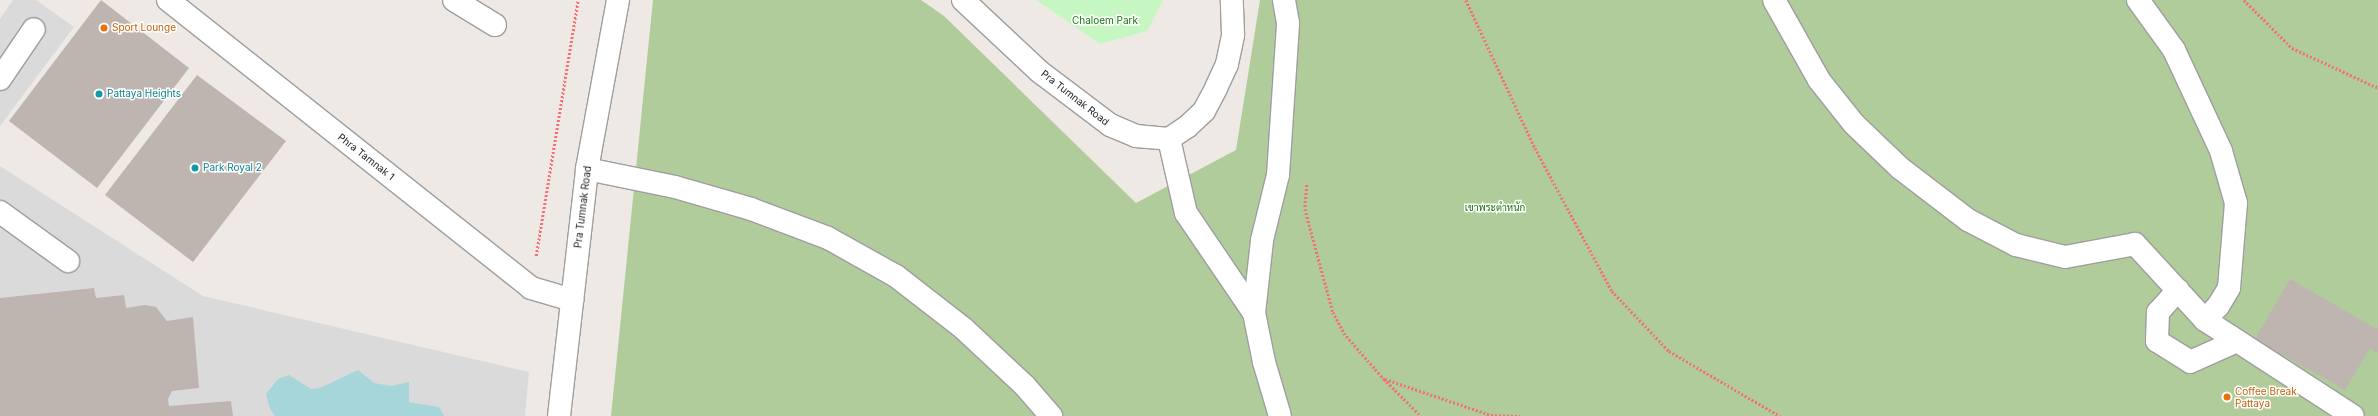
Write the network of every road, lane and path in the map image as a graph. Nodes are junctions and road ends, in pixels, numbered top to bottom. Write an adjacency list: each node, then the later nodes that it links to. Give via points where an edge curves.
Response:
1 (168, 0): 21 (street, Phra Tamnak 1)
2 (454, 0): 12 (street)
3 (578, 0): 21 (path)
4 (618, 0): 17 (street, Pra Tumnak Road)
5 (963, 0): 16 (street, Pra Tumnak Road, via 1040,72 1110,125 1136,136)
6 (1232, 0): 16 (street, via 1233,35 1227,64 1204,111)
7 (1284, 0): 24 (street, via 1288,23 1278,175 1262,240)
8 (1466, 0): 33 (path, via 1535,148 1612,291 1669,351)
9 (1774, 0): 22 (street, via 1819,80 1854,124 1900,168 1968,220 2016,245 2065,257 2135,244)
10 (2138, 0): 25 (street, via 2174,50 2221,150 2236,203 2229,288)
11 (2244, 0): 15 (path, via 2292,48)
12 (495, 25)
13 (34, 30): 14 (street)
14 (0, 79)
15 (2378, 88)
16 (1169, 139): 24 (street, via 1186,213)
17 (587, 169): 23 (street, Pra Tumnak Road); 29 (street, via 683,189 751,209 828,238 896,276 957,323 1025,386)
18 (1307, 180): 27 (path, via 1306,210 1333,312 1344,333)
19 (0, 212): 20 (street)
20 (68, 260)
21 (531, 288): 23 (street, Phra Tamnak 1)
22 (2178, 290): 25 (street); 26 (street, via 2158,312 2157,341 2190,362)
23 (572, 300): 28 (street, Pra Tumnak Road)
24 (1254, 313): 30 (street, via 1264,362)
25 (2205, 320): 26 (street)
26 (2237, 341): 34 (street)
27 (1384, 379): 31 (path); 32 (path, via 1491,415)
28 (559, 416)
29 (1051, 416)
30 (1280, 416)
31 (1421, 416)
32 (1520, 416)
33 (1780, 416)
34 (2353, 416)

